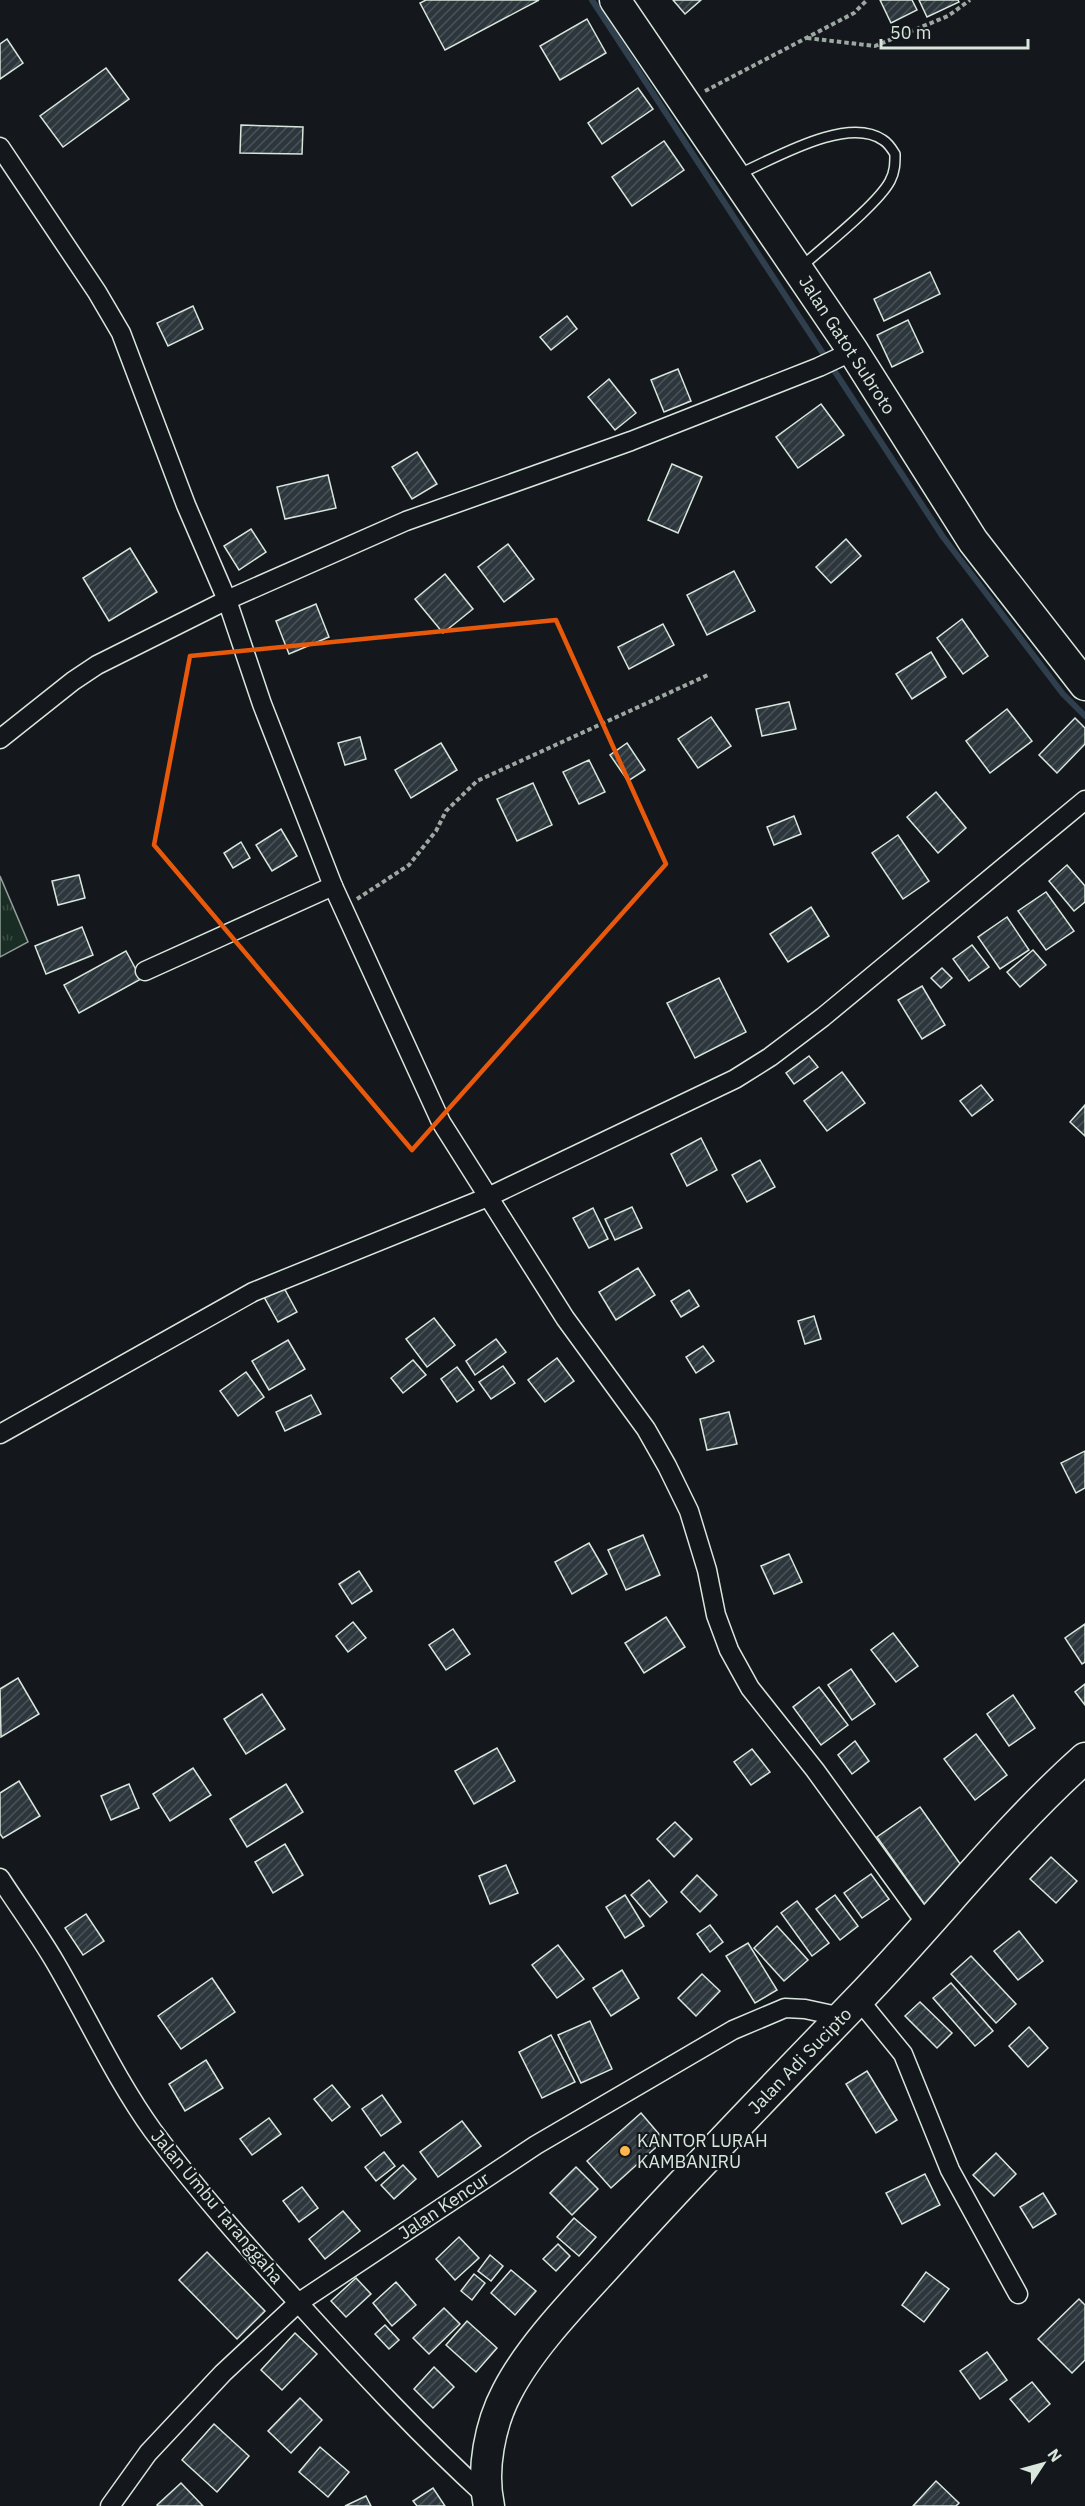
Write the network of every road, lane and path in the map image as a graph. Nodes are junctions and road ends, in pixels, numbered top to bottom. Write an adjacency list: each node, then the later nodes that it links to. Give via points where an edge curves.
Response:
1 (615, 0): 5 (highway, Jalan Gatot Subroto)
2 (867, 0): 4 (path, via 854,13)
3 (970, 0): 4 (path, via 948,16 875,46)
4 (806, 38): 5 (path)
5 (683, 102): 7 (highway, Jalan Gatot Subroto)
6 (0, 147): 10 (street, via 121,333 186,505)
7 (734, 176): 8 (highway, Jalan Gatot Subroto); 8 (lane, via 838,132 883,139 895,154 890,182)
8 (797, 270): 9 (highway, Jalan Gatot Subroto)
9 (845, 355): 10 (street, via 631,441 406,520); 12 (highway, Jalan Gatot Subroto, via 973,541)
10 (227, 600): 13 (street, via 97,666); 15 (street, via 262,704)
11 (708, 675): 16 (path, via 477,781 446,811 436,831 409,865)
12 (1085, 685)
13 (0, 739)
14 (1085, 800): 18 (street, via 770,1057 735,1078)
15 (333, 886): 16 (street); 17 (street)
16 (342, 905): 18 (street, via 441,1122)
17 (145, 971)
18 (488, 1197): 19 (street, via 253,1292); 22 (street, via 565,1317 646,1429 667,1466 689,1510 729,1650 750,1688)
19 (0, 1434)
20 (1085, 1758): 22 (highway, Jalan Adi Sucipto, via 1051,1788)
21 (0, 1878): 25 (street, Jalan Umbu Taranggaha, via 54,1960 152,2129)
22 (928, 1926): 23 (highway, Jalan Adi Sucipto)
23 (850, 2009): 24 (street, via 903,2054 950,2170); 25 (street, Jalan Kencur, via 785,2008 733,2030 544,2140); 26 (highway, Jalan Adi Sucipto, via 685,2179 568,2309 516,2375 496,2417 488,2452)
24 (1018, 2294)
25 (298, 2303): 26 (street, Jalan Umbu Taranggaha, via 421,2436); 27 (street, Jalan Kencur, via 223,2373 148,2453)
26 (488, 2501)
27 (110, 2506)

